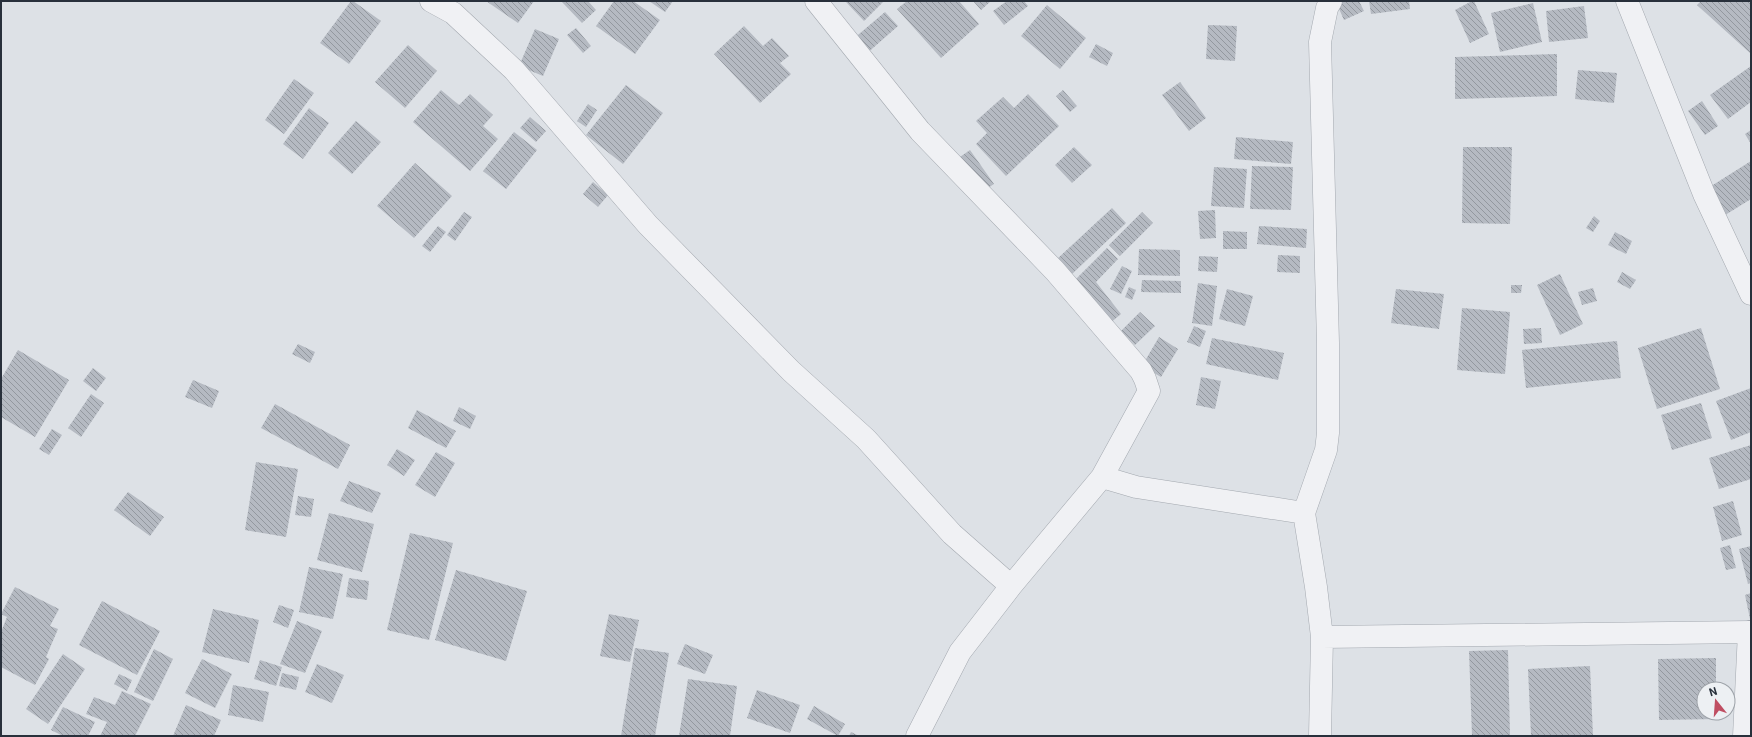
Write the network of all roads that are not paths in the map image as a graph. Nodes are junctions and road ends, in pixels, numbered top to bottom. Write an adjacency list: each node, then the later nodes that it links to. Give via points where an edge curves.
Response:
1 (431, 1): 8 (street, via 453,13 514,70 648,225 792,371 866,439 952,534)
2 (816, 1): 6 (street, via 920,131 1054,271 1145,379 1149,391)
3 (1331, 1): 7 (street, via 1327,8 1320,42 1328,433 1326,450)
4 (1627, 1): 5 (street, via 1704,194)
5 (1751, 294)
6 (1102, 477): 7 (street, via 1136,487); 8 (street)
7 (1304, 513): 10 (street)
8 (1011, 586): 11 (street, via 960,652)
9 (1750, 632): 10 (street); 13 (street)
10 (1322, 637): 12 (street)
11 (917, 736)
12 (1320, 736)
13 (1744, 736)

